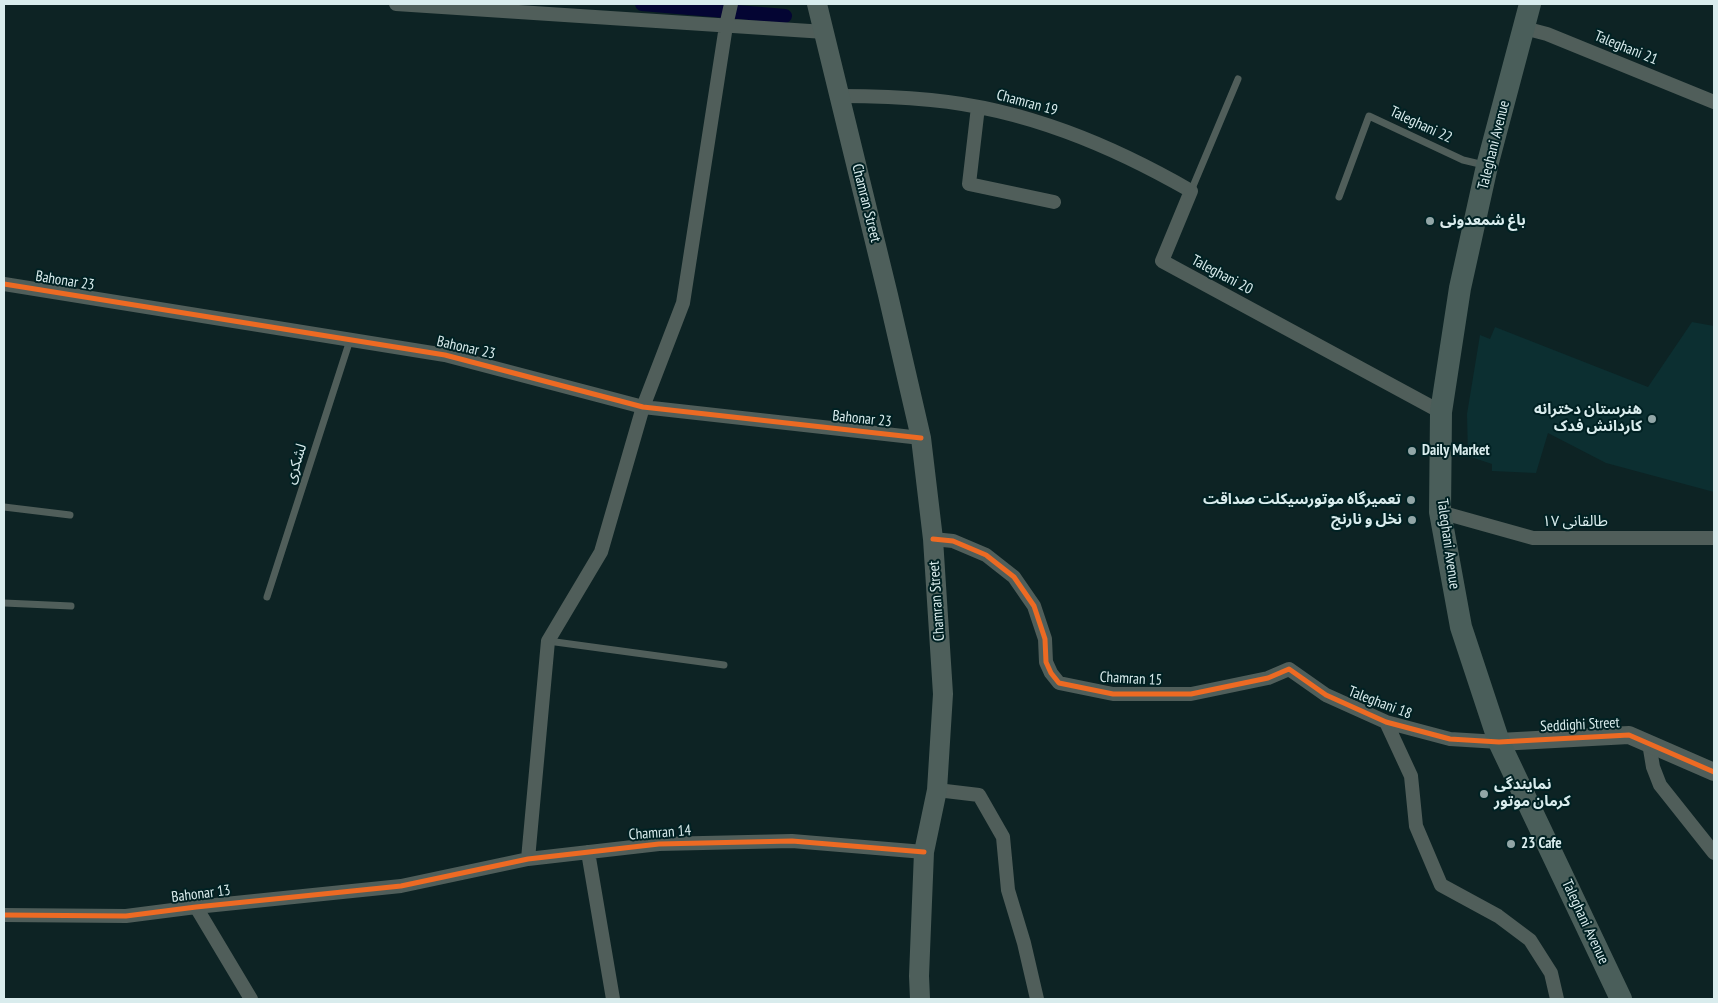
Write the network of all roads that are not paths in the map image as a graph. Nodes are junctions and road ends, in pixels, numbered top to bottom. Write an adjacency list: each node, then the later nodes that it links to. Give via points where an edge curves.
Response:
1 (396, 4): 5 (street)
2 (731, 4): 5 (street)
3 (817, 4): 7 (main road, Chamran Street)
4 (1530, 4): 6 (main road, Taleghani Avenue)
5 (726, 26): 7 (street); 18 (street, via 684,303)
6 (1524, 28): 10 (street, Taleghani 21, via 1547,34); 12 (main road, Taleghani Avenue)
7 (825, 32): 9 (main road, Chamran Street)
8 (1238, 79): 13 (lane, Taleghani 20)
9 (840, 96): 11 (street, Chamran 19, via 886,96); 20 (main road, Chamran Street)
10 (1714, 102)
11 (978, 107): 13 (street, Chamran 19, via 1067,131 1118,152); 15 (street, via 969,184)
12 (1487, 166): 14 (lane, Taleghani 22, via 1464,160 1369,116); 19 (main road, Taleghani Avenue, via 1460,288)
13 (1192, 191): 19 (street, Taleghani 20, via 1162,261)
14 (1339, 197)
15 (1054, 202)
16 (4, 284): 17 (street, Bahonar 23)
17 (350, 340): 18 (street, Bahonar 23, via 445,355); 26 (lane, لشکری)
18 (643, 406): 20 (street, Bahonar 23); 29 (street, via 601,552)
19 (1441, 412): 22 (main road, Taleghani Avenue)
20 (920, 438): 25 (main road, Chamran Street)
21 (4, 507): 23 (lane)
22 (1440, 512): 24 (street, طالقانی ۱۷, via 1533,538); 33 (main road, Taleghani Avenue, via 1461,628)
23 (70, 515)
24 (1714, 538)
25 (933, 539): 31 (street, Chamran 15, via 954,541 986,555 1014,577 1034,606 1045,640 1046,662 1059,683 1113,694 1191,694 1268,678); 36 (main road, Chamran Street, via 943,694)
26 (267, 597)
27 (4, 603): 28 (lane)
28 (71, 606)
29 (548, 641): 30 (lane); 40 (street)
30 (724, 665)
31 (1289, 669): 32 (street, Taleghani 18, via 1326,695)
32 (1386, 722): 33 (street, Taleghani 18, via 1450,739); 48 (street, via 1411,776 1416,826 1441,885 1498,916 1530,940 1551,973)
33 (1499, 742): 34 (street, Seddighi Street, via 1629,734); 49 (main road, Taleghani Avenue)
34 (1649, 743): 35 (street, Seddighi Street); 39 (street, via 1660,786)
35 (1714, 772)
36 (936, 790): 38 (main road, Chamran Street); 47 (street, via 979,795 1003,837 1008,890)
37 (588, 852): 38 (street, Chamran 14, via 659,844 792,841); 40 (street, Chamran 14); 45 (street)
38 (924, 852): 46 (main road, Chamran Street)
39 (1714, 853)
40 (528, 859): 41 (street, Chamran 14)
41 (401, 886): 42 (street, Bahonar 13)
42 (196, 906): 43 (street, Bahonar 13, via 126,916); 44 (street)
43 (4, 915)
44 (250, 999)
45 (612, 999)
46 (920, 999)
47 (1037, 999)
48 (1557, 999)
49 (1622, 999)

